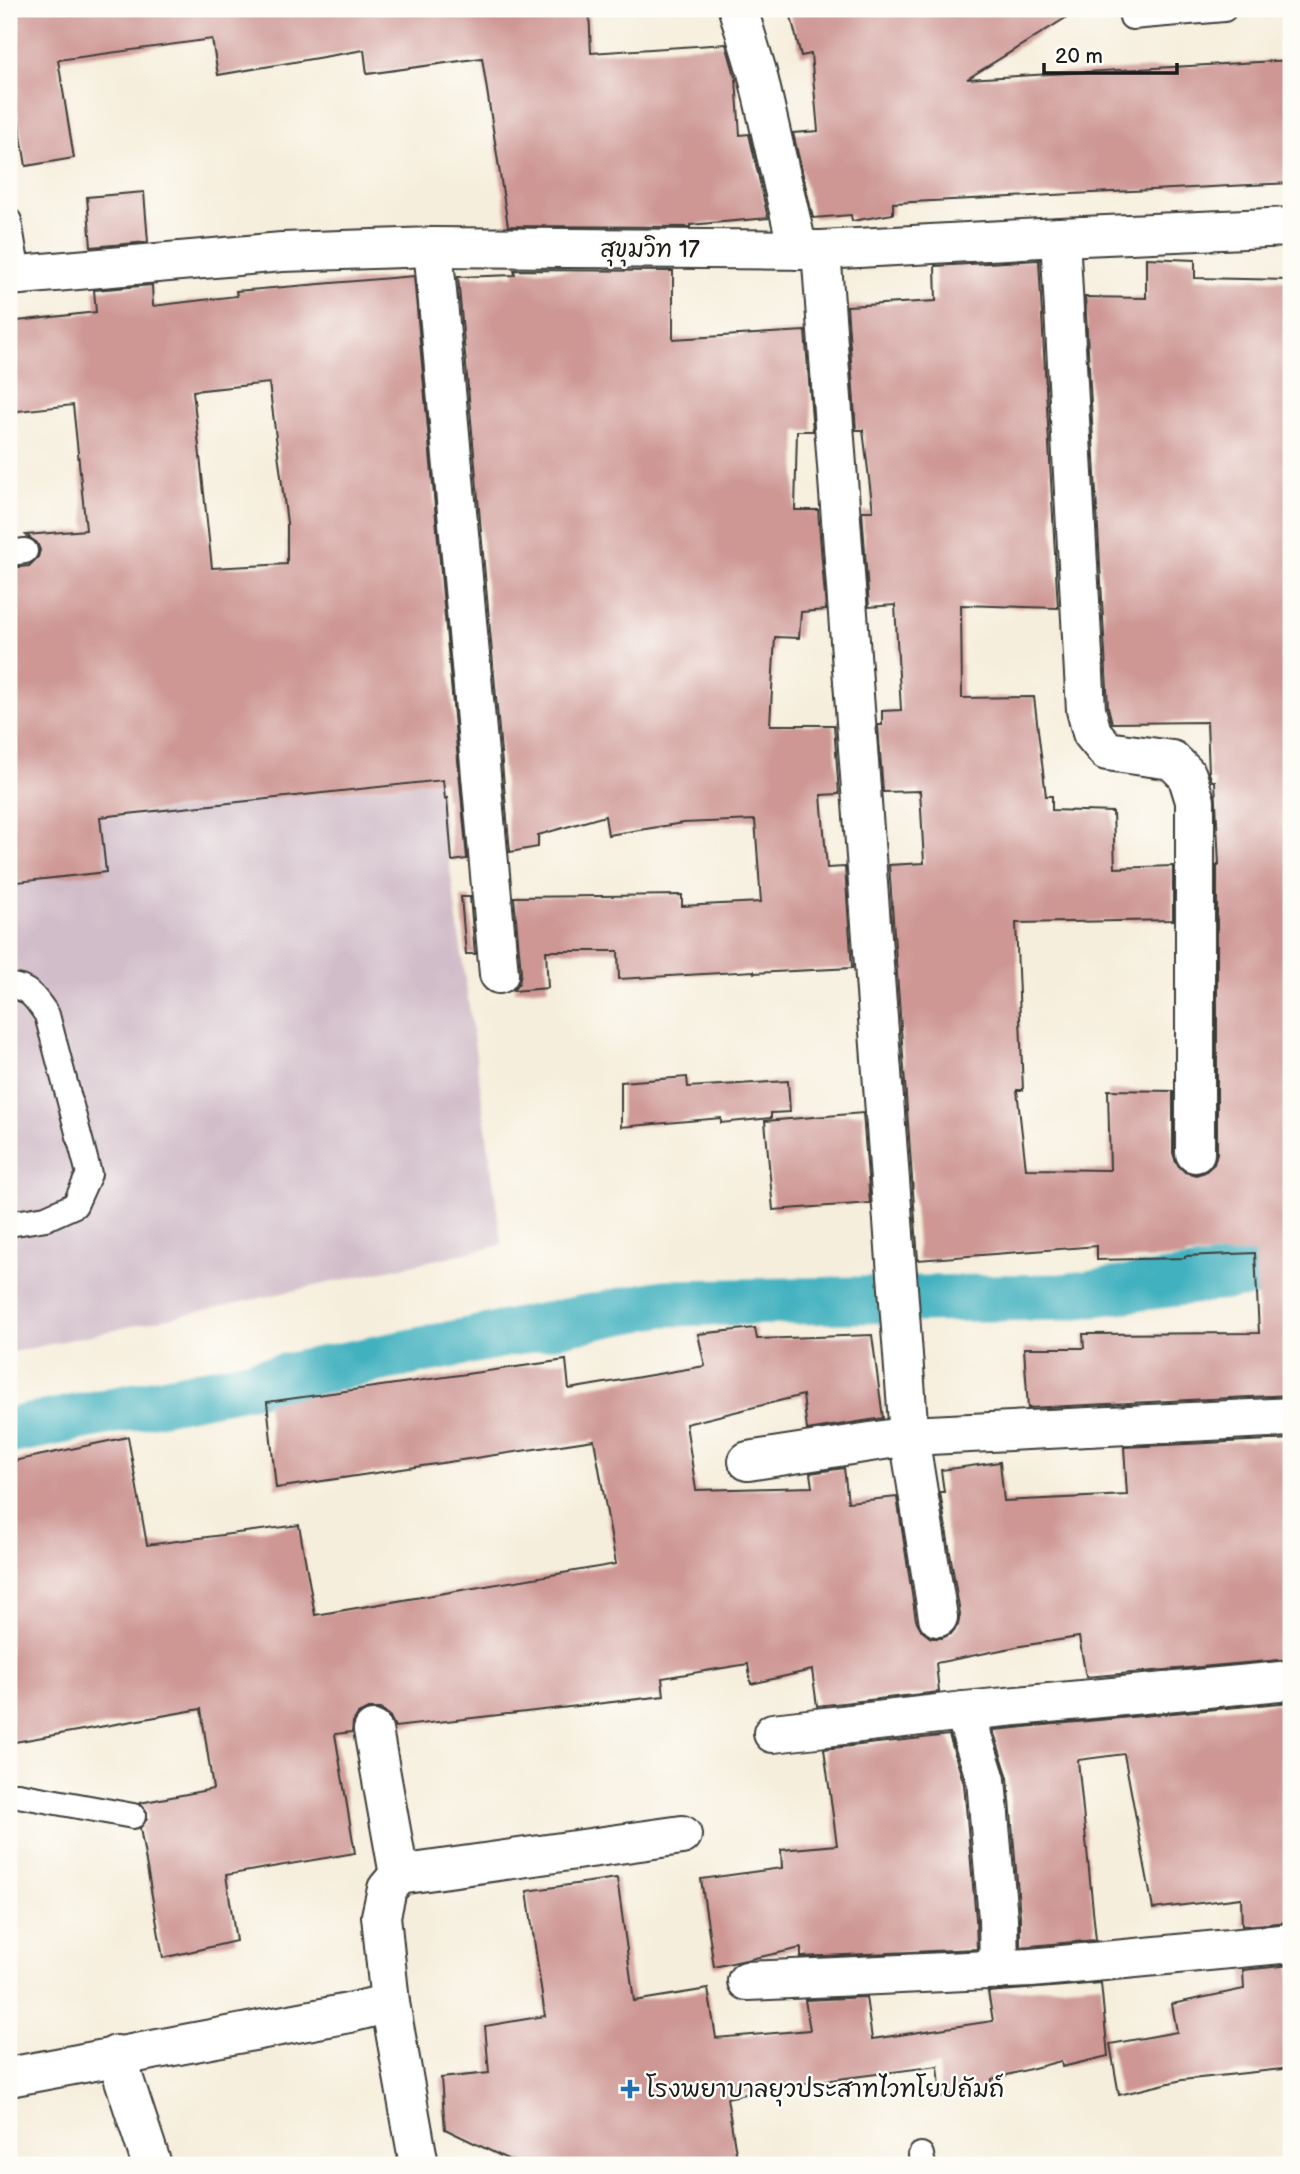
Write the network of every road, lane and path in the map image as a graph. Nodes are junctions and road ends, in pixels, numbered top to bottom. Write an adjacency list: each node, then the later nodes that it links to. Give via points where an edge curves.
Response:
1 (738, 9): 8 (street)
2 (1224, 9): 3 (lane)
3 (1132, 17)
4 (9, 222): 9 (lane)
5 (1291, 228): 6 (street, สุขุมวิท 17)
6 (1060, 237): 8 (street, สุขุมวิท 17); 12 (street, via 1086,710 1092,733 1107,751 1171,760 1187,775 1195,801)
7 (433, 247): 8 (street, สุขุมวิท 17); 9 (street, สุขุมวิท 17, via 282,253); 10 (street)
8 (810, 250): 15 (street)
9 (14, 276)
10 (499, 974)
11 (9, 986): 13 (lane, via 34,996 47,1015 89,1174 75,1205 46,1218)
12 (1195, 1153)
13 (9, 1224)
14 (1291, 1417): 15 (street)
15 (909, 1436): 16 (street); 17 (street)
16 (748, 1461)
17 (938, 1617)
18 (1291, 1680): 19 (street)
19 (964, 1712): 21 (street); 27 (street, via 986,1780)
20 (373, 1730): 25 (street)
21 (773, 1733)
22 (9, 1796): 23 (lane)
23 (133, 1816)
24 (682, 1835): 25 (street)
25 (399, 1875): 29 (street, via 387,1889 382,1916)
26 (1291, 1943): 27 (street)
27 (999, 1970): 28 (street)
28 (747, 1981)
29 (390, 2003): 30 (street); 33 (street)
30 (116, 2055): 31 (street); 32 (street)
31 (9, 2077)
32 (152, 2165)
33 (419, 2165)

